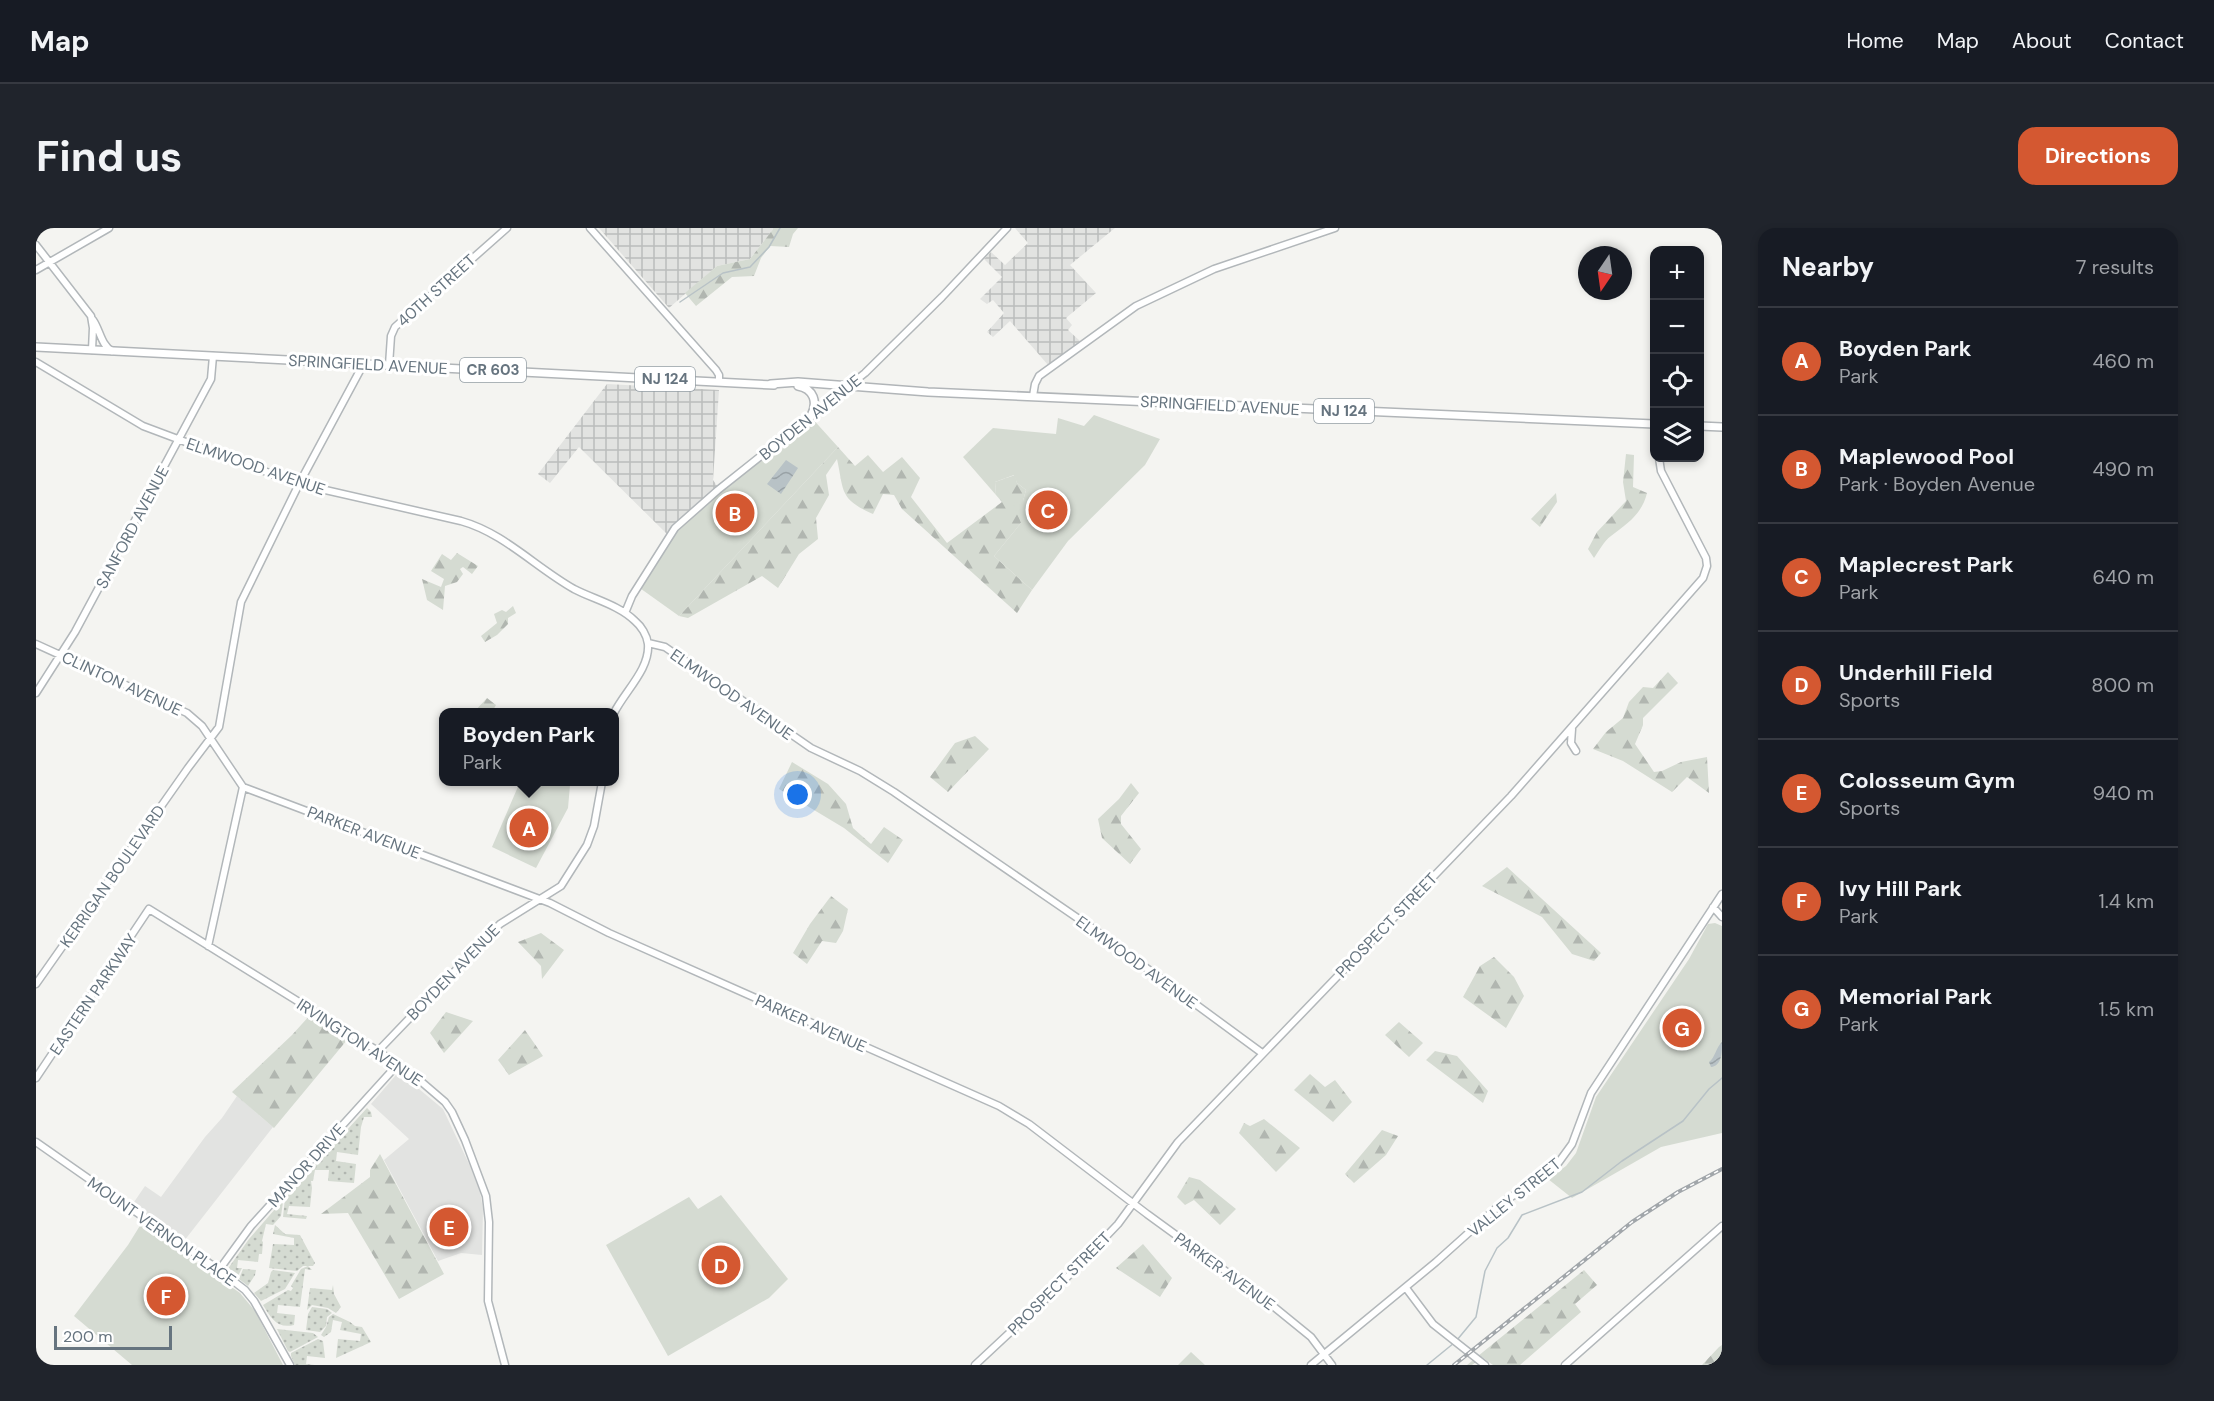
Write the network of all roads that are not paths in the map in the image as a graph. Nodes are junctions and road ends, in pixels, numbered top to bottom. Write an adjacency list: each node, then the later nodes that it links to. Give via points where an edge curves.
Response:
1 (109, 228): 7 (street)
2 (507, 228): 16 (street, 40TH STREET, via 395,327)
3 (590, 228): 18 (street, via 716,369)
4 (1007, 228): 22 (street, BOYDEN AVENUE, via 911,329)
5 (1335, 228): 23 (street, via 1214,269 1136,306 1036,380)
6 (36, 244): 7 (street)
7 (50, 262): 8 (street); 9 (street)
8 (36, 270)
9 (92, 319): 11 (street); 12 (street, via 105,345)
10 (36, 347): 11 (main road, SPRINGFIELD AVENUE / CR 603)
11 (92, 350): 12 (main road, SPRINGFIELD AVENUE / CR 603)
12 (113, 351): 13 (main road, SPRINGFIELD AVENUE / CR 603)
13 (213, 356): 15 (main road, SPRINGFIELD AVENUE / CR 603); 28 (street, SANFORD AVENUE, via 211,379)
14 (36, 362): 28 (street, ELMWOOD AVENUE, via 143,426)
15 (364, 363): 16 (main road, SPRINGFIELD AVENUE / CR 603); 30 (street, KERRIGAN BOULEVARD)
16 (389, 365): 17 (main road, SPRINGFIELD AVENUE / CR 603)
17 (606, 376): 18 (main road, SPRINGFIELD AVENUE / NJ 124)
18 (719, 382): 19 (main road, SPRINGFIELD AVENUE / NJ 124)
19 (771, 384): 20 (main road, SPRINGFIELD AVENUE / NJ 124); 21 (main road, SPRINGFIELD AVENUE / NJ 124)
20 (821, 385): 21 (main road, SPRINGFIELD AVENUE / NJ 124); 22 (main road, SPRINGFIELD AVENUE / NJ 124)
21 (798, 386): 24 (main road, via 813,396)
22 (847, 387): 23 (main road, SPRINGFIELD AVENUE / NJ 124); 24 (street, BOYDEN AVENUE)
23 (1033, 396): 25 (main road, SPRINGFIELD AVENUE / NJ 124)
24 (811, 416): 31 (street, BOYDEN AVENUE, via 675,528)
25 (1650, 424)
26 (1704, 426): 27 (main road)
27 (1722, 427)
28 (179, 440): 30 (street, ELMWOOD AVENUE); 34 (street, SANFORD AVENUE)
29 (1660, 462): 37 (street, PROSPECT STREET, via 1706,558 1706,574)
30 (299, 484): 31 (street, ELMWOOD AVENUE, via 477,526 573,588); 38 (street, KERRIGAN BOULEVARD, via 241,602 219,728)
31 (625, 613): 32 (street, ELMWOOD AVENUE, via 638,624)
32 (648, 643): 36 (street, via 646,660); 50 (street, ELMWOOD AVENUE, via 665,647 811,747 894,792 1092,928)
33 (36, 644): 34 (street, CLINTON AVENUE)
34 (62, 655): 35 (street, SANFORD AVENUE); 38 (street, CLINTON AVENUE, via 187,713)
35 (36, 693)
36 (618, 708)
37 (1572, 728): 39 (street, via 1570,737); 50 (street, PROSPECT STREET)
38 (211, 738): 41 (street, CLINTON AVENUE); 48 (street, KERRIGAN BOULEVARD)
39 (1576, 751)
40 (601, 786): 43 (street, BOYDEN AVENUE, via 588,845 561,886)
41 (243, 787): 43 (street, PARKER AVENUE); 47 (street)
42 (1722, 894): 44 (street, VALLEY STREET)
43 (541, 899): 49 (street, BOYDEN AVENUE, via 500,924); 54 (street, PARKER AVENUE, via 999,1106 1029,1124)
44 (1713, 908): 46 (street); 57 (street, VALLEY STREET, via 1588,1098 1576,1135 1562,1159 1540,1179 1503,1202)
45 (149, 909): 47 (street, IRVINGTON AVENUE); 52 (street, EASTERN PARKWAY)
46 (1722, 917)
47 (208, 946): 49 (street, IRVINGTON AVENUE)
48 (36, 984)
49 (378, 1051): 51 (street, IRVINGTON AVENUE)
50 (1262, 1053): 54 (street, PROSPECT STREET, via 1178,1142)
51 (398, 1064): 56 (street, MANOR DRIVE, via 251,1226); 60 (street, IRVINGTON AVENUE, via 449,1107 480,1175 489,1212 489,1309)
52 (36, 1078)
53 (36, 1142): 56 (street, MOUNT VERNON PLACE)
54 (1133, 1203): 58 (street, PARKER AVENUE, via 1268,1302 1311,1337); 61 (street, PROSPECT STREET, via 1051,1294)
55 (1722, 1226): 65 (street)
56 (219, 1270): 59 (street, MOUNT VERNON PLACE, via 254,1301)
57 (1406, 1288): 58 (street, VALLEY STREET); 64 (street, via 1433,1324)
58 (1324, 1353): 62 (street, VALLEY STREET); 63 (street, PARKER AVENUE)
59 (290, 1365)
60 (505, 1365)
61 (975, 1365)
62 (1311, 1365)
63 (1332, 1365)
64 (1485, 1365)
65 (1565, 1365)

